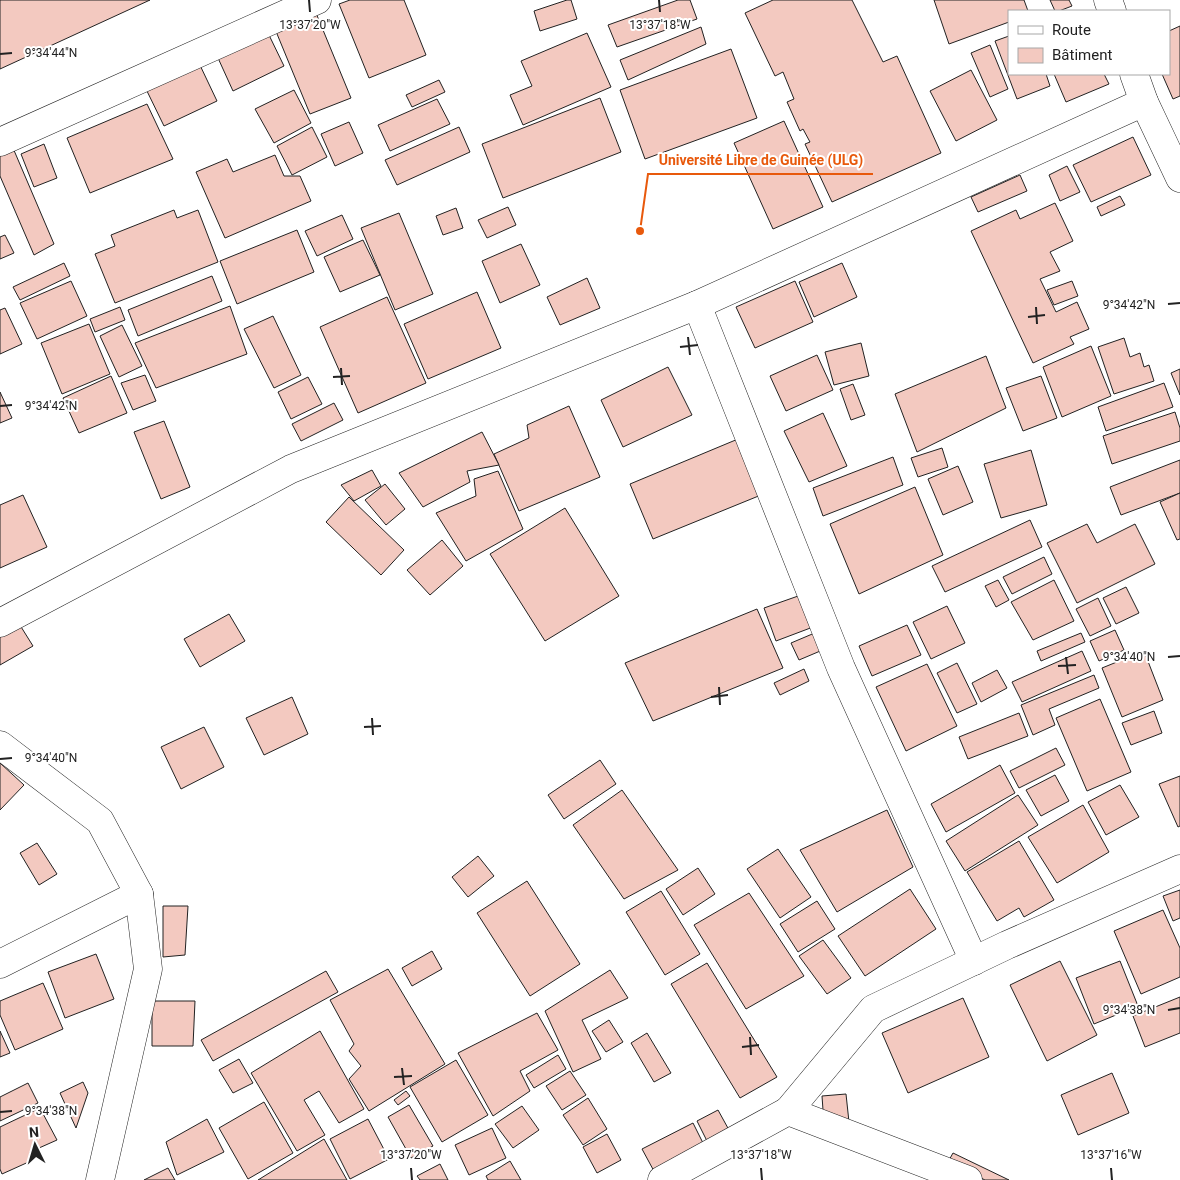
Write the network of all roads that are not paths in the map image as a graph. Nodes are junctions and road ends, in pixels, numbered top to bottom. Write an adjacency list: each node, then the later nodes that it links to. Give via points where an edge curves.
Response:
1 (317, 0): 4 (street)
2 (1134, 75): 3 (street)
3 (1144, 102): 5 (street); 6 (street)
4 (0, 142)
5 (1180, 178)
6 (697, 305): 7 (street, via 291,469); 11 (street, via 841,668)
7 (0, 623)
8 (0, 745): 10 (street, via 100,821)
9 (1180, 868): 11 (street)
10 (139, 894): 12 (street); 14 (street, via 148,969)
11 (974, 961): 13 (street, via 874,1009)
12 (0, 964)
13 (788, 1111): 15 (street); 16 (street)
14 (100, 1180)
15 (662, 1180)
16 (968, 1180)

